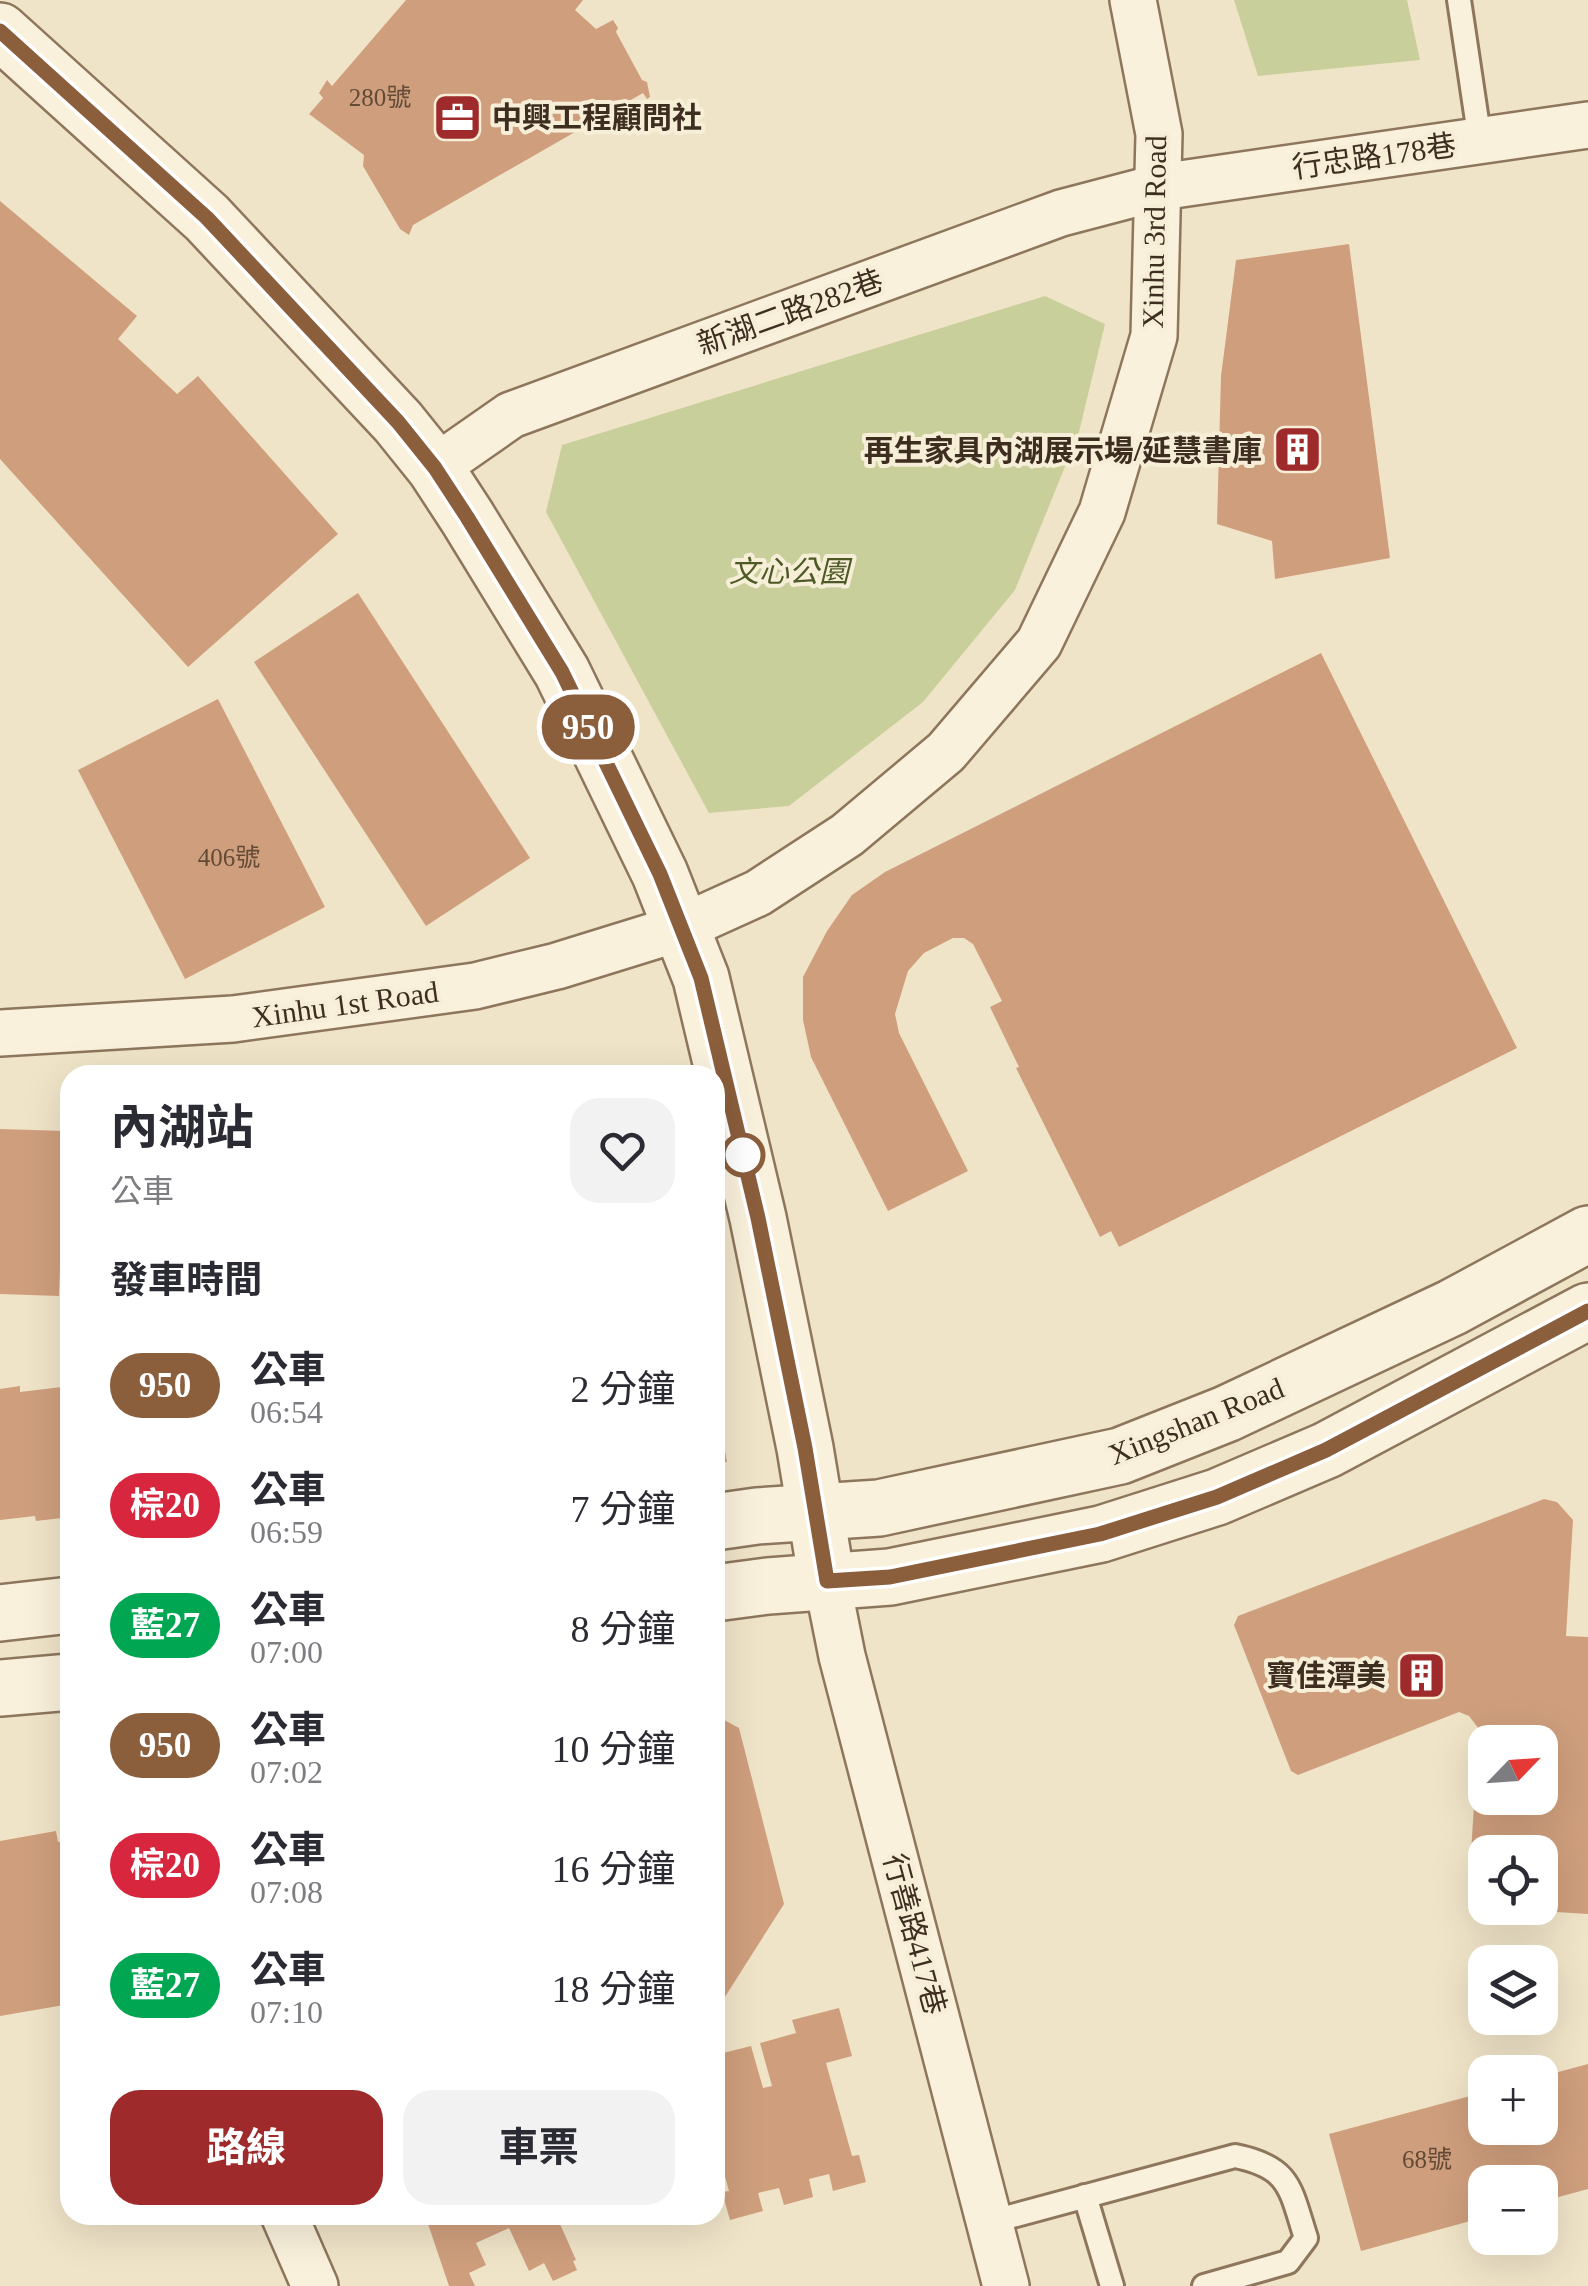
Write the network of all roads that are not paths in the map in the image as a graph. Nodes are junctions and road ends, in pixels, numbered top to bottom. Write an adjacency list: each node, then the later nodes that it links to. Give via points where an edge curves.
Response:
1 (1133, 0): 6 (street, Xinhu 3rd Road, via 1160,134)
2 (1459, 0): 5 (lane)
3 (0, 31): 7 (street, via 207,218)
4 (1588, 125): 5 (street, 行忠路178巷)
5 (1480, 141): 6 (street, 行忠路178巷)
6 (1160, 188): 7 (street, 新湖二路282巷, via 1060,213 511,414); 8 (street, Xinhu 3rd Road, via 1154,336 1102,512 1039,642 946,752 846,835 758,893)
7 (435, 468): 8 (street, via 562,672)
8 (682, 926): 9 (street, Xinhu 1st Road, via 474,986 233,1019); 10 (street)
9 (0, 1032)
10 (722, 1065)
11 (725, 1079): 14 (street)
12 (1588, 1234): 14 (street, Xingshan Road, via 1453,1307 1120,1456 879,1508)
13 (1588, 1311): 16 (street, via 1326,1450 1217,1497 1100,1534 890,1577)
14 (816, 1513): 15 (street, Xingshan Road); 16 (street)
15 (725, 1521)
16 (827, 1581): 17 (street); 23 (street, 行善路417巷)
17 (725, 1592)
18 (60, 1607): 19 (street)
19 (0, 1612)
20 (60, 1683): 21 (street)
21 (0, 1688)
22 (1085, 2196): 23 (lane); 27 (lane); 28 (lane, via 1235,2156 1266,2162 1290,2188 1306,2238 1288,2262)
23 (990, 2222): 26 (street, 行善路417巷)
24 (288, 2225): 25 (street)
25 (314, 2286)
26 (1006, 2286)
27 (1112, 2286)
28 (1204, 2286)

